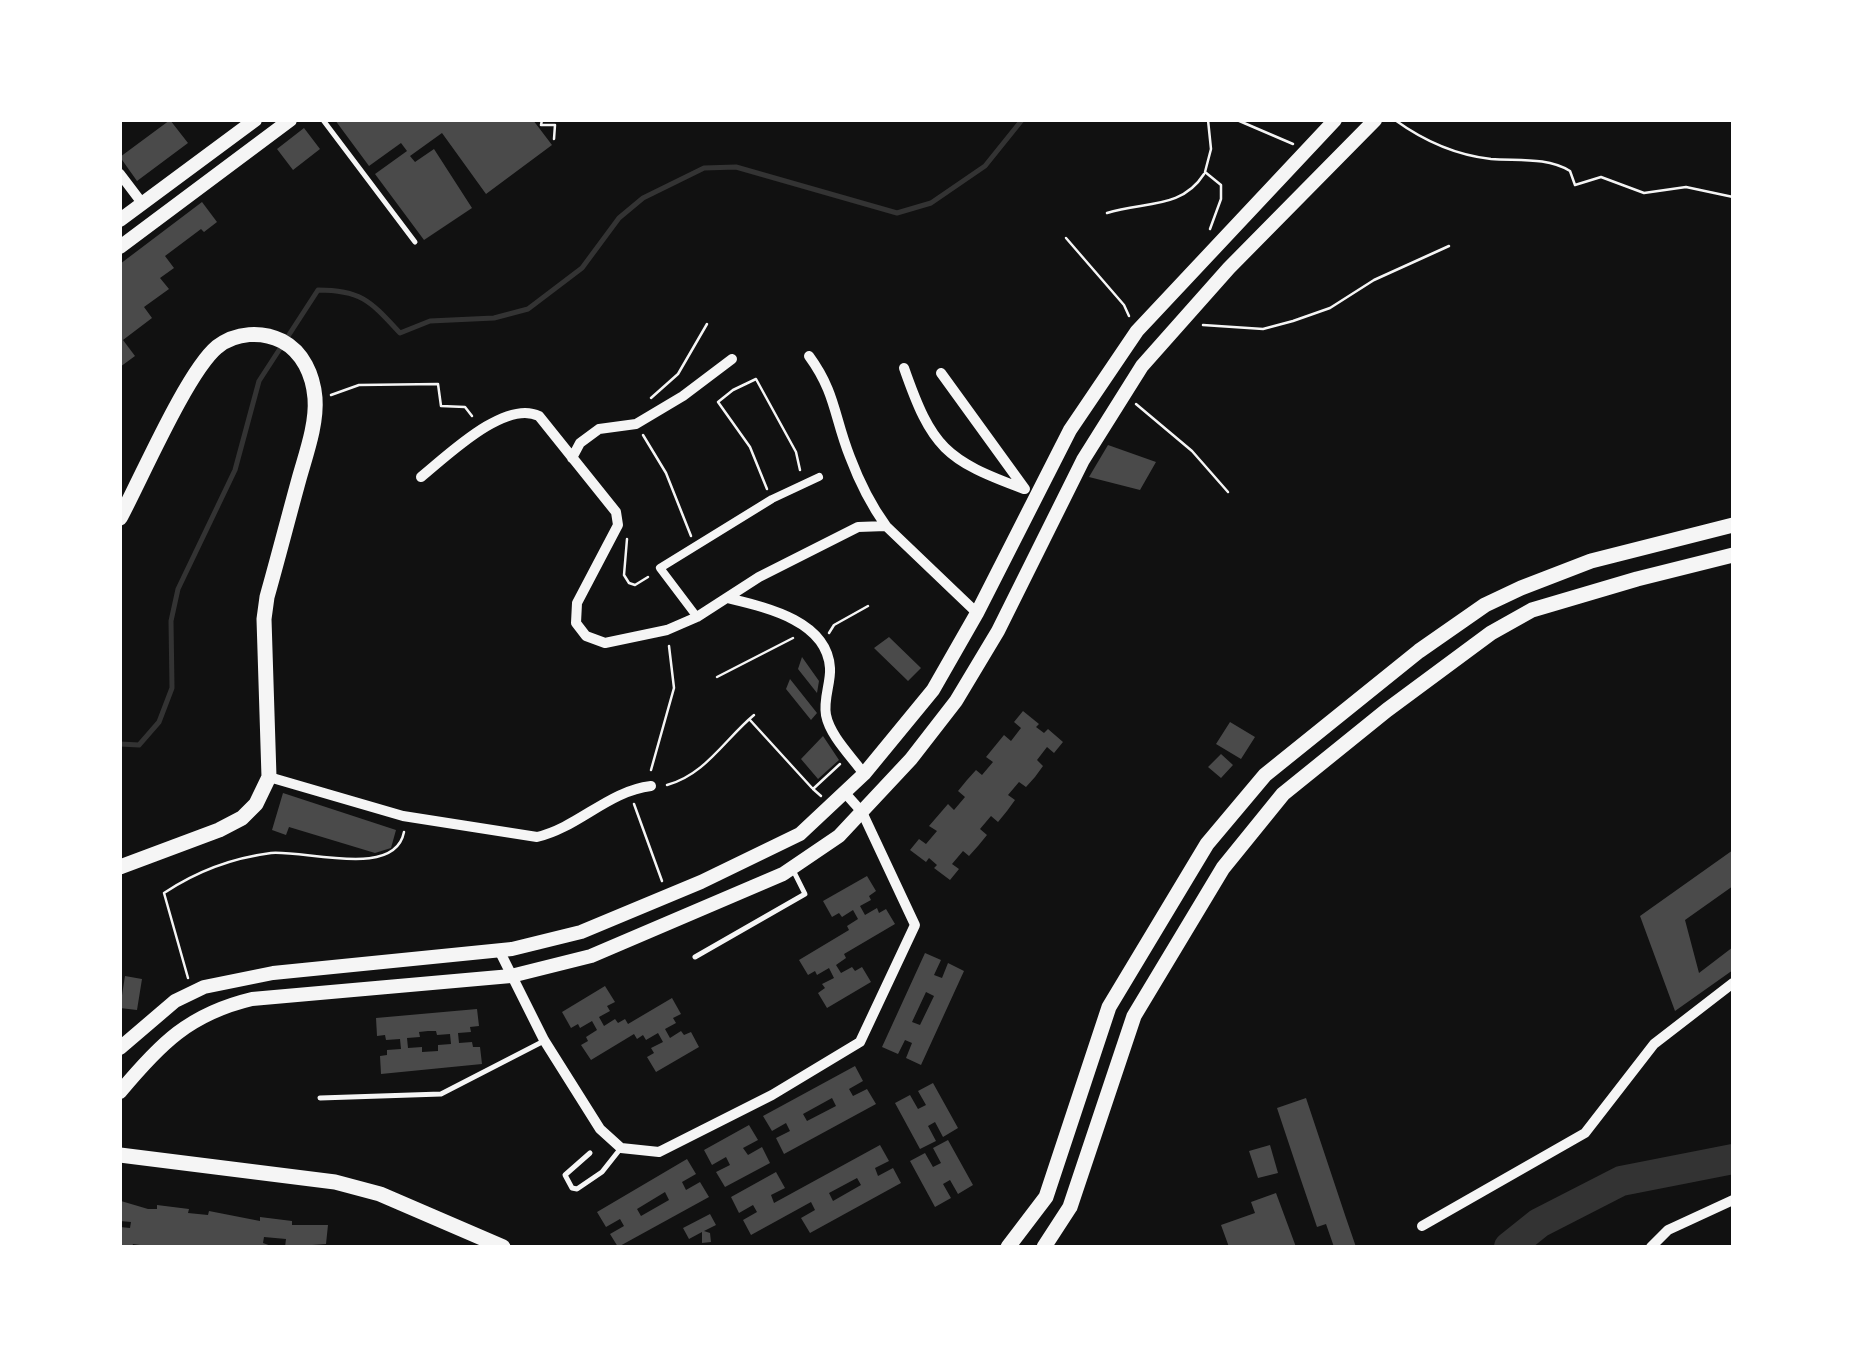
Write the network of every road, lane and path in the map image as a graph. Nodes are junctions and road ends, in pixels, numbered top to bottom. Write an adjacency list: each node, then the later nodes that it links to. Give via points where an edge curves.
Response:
1 (255, 120): 15 (main road)
2 (290, 120): 22 (main road)
3 (323, 120): 20 (lane)
4 (542, 120): 10 (path, via 540,125 555,125)
5 (1208, 120): 12 (path)
6 (1236, 120): 11 (path, via 1294,144)
7 (1334, 120): 11 (main road)
8 (1374, 120): 23 (main road)
9 (1395, 120): 14 (path, via 1441,148 1557,163 1570,170 1575,185 1602,177 1644,193 1686,187)
10 (554, 139)
11 (1301, 158): 25 (main road)
12 (1205, 172): 16 (path, via 1164,204); 18 (path, via 1221,185)
13 (120, 174): 15 (street)
14 (1733, 198)
15 (142, 204): 17 (main road)
16 (1107, 213)
17 (120, 220)
18 (1208, 233)
19 (1066, 238): 25 (path, via 1124,305)
20 (416, 242)
21 (1449, 246): 23 (path, via 1292,321 1263,328)
22 (120, 247)
23 (1182, 322): 30 (main road)
24 (707, 324): 32 (path, via 678,374)
25 (1137, 331): 39 (main road)
26 (809, 356): 44 (street, via 832,393 849,456)
27 (732, 359): 33 (street)
28 (904, 368): 39 (street, via 931,432 953,458)
29 (941, 373): 39 (street)
30 (1124, 392): 40 (path); 65 (main road, via 956,701)
31 (316, 401): 34 (path, via 359,385 438,384 441,406 464,407); 42 (main road, via 304,360 284,342 261,334 235,336 203,363); 60 (main road, via 266,608)
32 (645, 403)
33 (636, 424): 35 (street, via 599,428); 46 (path, via 666,474)
34 (483, 431): 35 (street, via 506,414 527,410); 37 (street)
35 (572, 458): 43 (street, via 616,512)
36 (819, 476): 38 (street)
37 (421, 477)
38 (802, 482): 41 (street); 41 (path, via 796,452 756,379 733,390 718,402 750,447)
39 (1031, 492): 51 (main road)
40 (1228, 492)
41 (772, 499): 46 (street)
42 (120, 518)
43 (618, 525): 48 (path, via 628,540 629,583); 54 (street, via 577,603 576,623 604,644)
44 (886, 526): 49 (street, via 858,527); 51 (street)
45 (1733, 526): 85 (main road, via 1610,556 1485,606 1264,774 1208,844 1108,1007 1046,1197)
46 (695, 546): 48 (street)
47 (1733, 555): 86 (main road, via 1532,610 1387,710 1283,794 1223,868 1134,1016 1070,1206)
48 (660, 568): 52 (street)
49 (726, 598): 52 (street); 53 (street)
50 (868, 606): 55 (path, via 834,625)
51 (977, 614): 59 (main road, via 933,690)
52 (697, 617): 54 (street)
53 (806, 628): 55 (street); 56 (path)
54 (667, 630): 61 (path, via 674,688)
55 (822, 642): 59 (street, via 830,671 826,716)
56 (718, 677)
57 (754, 715): 58 (path)
58 (749, 719): 61 (path, via 684,779); 63 (path)
59 (864, 774): 64 (main road)
60 (269, 777): 66 (street); 67 (main road, via 242,818)
61 (651, 786): 62 (street)
62 (628, 789): 66 (street, via 537,837); 69 (path)
63 (813, 789)
64 (845, 793): 65 (street); 69 (main road, via 800,834)
65 (862, 812): 68 (main road); 79 (street, via 915,925 860,1042 659,1152)
66 (403, 816): 74 (path, via 404,835 392,853 364,859 272,853 192,874 164,893)
67 (120, 867)
68 (792, 868): 71 (lane, via 806,894); 72 (main road, via 592,956)
69 (667, 897): 70 (main road, via 581,932)
70 (499, 950): 72 (street); 74 (main road, via 237,978)
71 (695, 958)
72 (510, 976): 75 (street); 77 (main road, via 219,1007 154,1052)
73 (1733, 983): 83 (street, via 1654,1044 1585,1133)
74 (192, 993): 76 (main road)
75 (544, 1040): 78 (lane, via 441,1094); 79 (street, via 600,1129)
76 (120, 1048)
77 (120, 1092)
78 (320, 1098)
79 (621, 1148): 80 (lane, via 602,1172 572,1188 565,1175)
80 (590, 1153)
81 (120, 1154): 84 (main road, via 335,1182 380,1194)
82 (1733, 1200): 87 (street, via 1668,1230)
83 (1422, 1226)
84 (491, 1246)
85 (1008, 1247)
86 (1044, 1247)
87 (1651, 1247)

